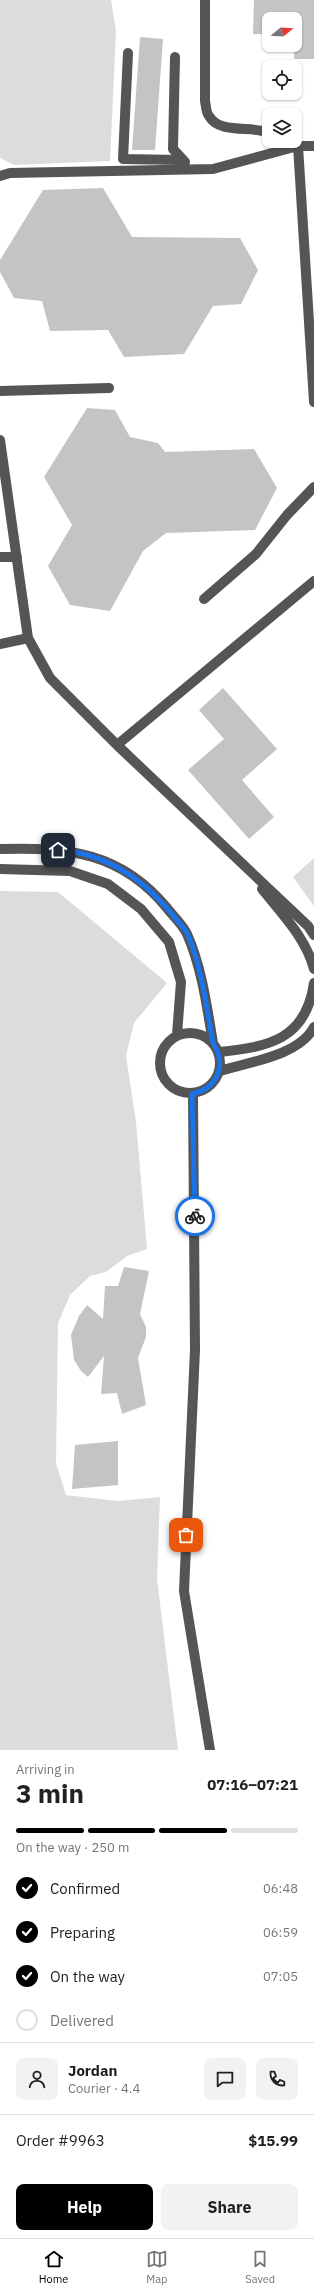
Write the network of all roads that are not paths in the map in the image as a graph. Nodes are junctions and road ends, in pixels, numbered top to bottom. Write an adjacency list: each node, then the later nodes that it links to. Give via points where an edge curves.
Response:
1 (205, 0): 4 (street, via 205,101 209,116 217,124)
2 (128, 53): 9 (street, via 122,159)
3 (175, 58): 9 (street, via 174,149)
4 (262, 131)
5 (302, 146): 6 (street)
6 (314, 146)
7 (291, 148): 10 (street)
8 (298, 148): 14 (street)
9 (182, 160): 10 (street, via 193,166)
10 (214, 169): 11 (street)
11 (3, 173)
12 (109, 388): 13 (street)
13 (0, 391)
14 (314, 402)
15 (0, 440): 18 (street)
16 (314, 487): 20 (street, via 287,515 256,554)
17 (0, 557): 18 (street)
18 (17, 557): 21 (street)
19 (314, 581): 23 (street)
20 (204, 599)
21 (28, 638): 22 (street); 23 (street, via 50,678)
22 (0, 644)
23 (117, 745): 25 (street)
24 (0, 849): 32 (street, via 73,851 118,866 155,894 187,933 201,978)
25 (241, 863): 27 (street, via 308,926); 28 (street, via 298,934 310,954)
26 (0, 869): 31 (street, via 70,871 108,884 141,909 169,942 182,982)
27 (314, 935)
28 (314, 969)
29 (314, 983): 32 (street, via 312,1001 301,1022 282,1038 267,1045)
30 (314, 1027): 33 (street, via 290,1050 271,1058)
31 (177, 1035): 32 (street, via 196,1033 205,1036); 34 (street, via 163,1048 160,1066 167,1083 183,1093)
32 (216, 1048): 33 (street)
33 (220, 1071): 34 (street, via 210,1087)
34 (192, 1094): 35 (street, via 195,1350 184,1592)
35 (210, 1750)

